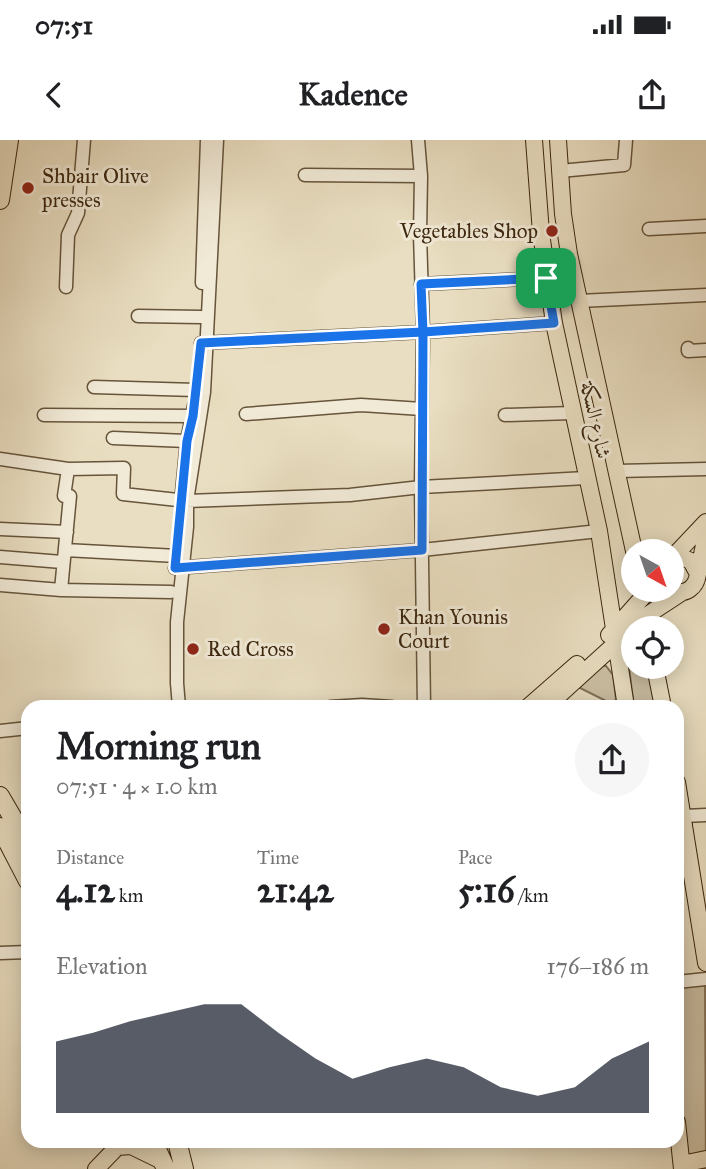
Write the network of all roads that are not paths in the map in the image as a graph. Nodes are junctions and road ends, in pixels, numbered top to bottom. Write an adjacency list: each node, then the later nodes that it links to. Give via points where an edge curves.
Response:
1 (9, 140): 12 (highway)
2 (84, 140): 17 (street, via 78,213 68,235)
3 (207, 140): 21 (street)
4 (217, 140): 24 (street)
5 (418, 140): 11 (street)
6 (534, 140): 15 (main road, شارع السكة)
7 (558, 140): 9 (main road, شارع السكة)
8 (626, 140): 9 (street, via 624,165)
9 (560, 171): 19 (main road, شارع السكة)
10 (305, 175): 11 (street)
11 (421, 176): 16 (street)
12 (0, 200)
13 (706, 226): 14 (street)
14 (649, 229)
15 (546, 278): 16 (street); 22 (main road, شارع السكة)
16 (421, 284): 23 (street)
17 (65, 287)
18 (706, 295): 19 (street)
19 (579, 301): 40 (main road, شارع السكة)
20 (138, 316): 21 (street)
21 (201, 317): 24 (street)
22 (554, 323): 23 (street); 30 (main road, شارع السكة)
23 (423, 332): 24 (street); 29 (street)
24 (204, 342): 28 (street); 43 (street, via 204,392)
25 (688, 348): 26 (street)
26 (706, 350)
27 (94, 387): 28 (street)
28 (196, 390): 34 (street)
29 (422, 409): 31 (street, via 360,405); 42 (street)
30 (573, 413): 33 (street); 41 (main road, شارع السكة)
31 (246, 414)
32 (44, 415): 34 (street)
33 (505, 415)
34 (193, 416): 36 (street)
35 (113, 438): 36 (street)
36 (187, 441): 43 (street)
37 (0, 459): 38 (street)
38 (68, 468): 43 (street, via 124,468 123,494); 46 (street, via 64,496 70,496)
39 (706, 469): 40 (street)
40 (617, 471): 49 (main road, شارع السكة)
41 (586, 478): 42 (street); 47 (main road, شارع السكة)
42 (421, 487): 43 (street, via 350,495); 51 (street)
43 (184, 501): 54 (street)
44 (706, 522): 48 (main road)
45 (0, 529): 46 (street)
46 (67, 531): 52 (street)
47 (598, 531): 51 (street); 66 (main road, شارع السكة)
48 (700, 535): 50 (main road); 55 (main road)
49 (631, 539)
50 (684, 549)
51 (422, 550): 54 (street); 70 (street)
52 (64, 556): 53 (street); 54 (street); 59 (street)
53 (0, 557)
54 (178, 564): 61 (street); 69 (street)
55 (698, 568): 57 (main road, via 695,584)
56 (0, 585): 59 (street)
57 (684, 589)
58 (706, 589): 60 (main road)
59 (61, 590): 61 (street)
60 (684, 591)
61 (171, 592): 68 (street)
62 (637, 602): 66 (main road)
63 (668, 602): 64 (main road)
64 (653, 616)
65 (621, 634): 66 (main road)
66 (614, 637): 71 (main road); 72 (main road); 73 (main road, شارع السكة)
67 (657, 679): 74 (main road)
68 (172, 700)
69 (178, 700)
70 (424, 700)
71 (537, 700)
72 (553, 700)
73 (625, 700)
74 (662, 700)
75 (0, 722): 76 (street)
76 (21, 722)
77 (21, 729): 78 (street)
78 (0, 731)
79 (0, 796): 83 (highway)
80 (684, 811): 81 (street)
81 (706, 815)
82 (0, 827): 85 (highway)
83 (21, 832)
84 (684, 834): 88 (main road)
85 (21, 868)
86 (21, 952): 87 (street)
87 (0, 953)
88 (706, 963)
89 (706, 979): 90 (street)
90 (684, 981)
91 (111, 1148): 100 (main road)
92 (113, 1148): 101 (main road)
93 (134, 1148): 98 (main road)
94 (156, 1148): 98 (highway)
95 (180, 1148): 102 (highway)
96 (680, 1148): 99 (main road)
97 (706, 1159): 99 (main road)
98 (164, 1165)
99 (682, 1166)
100 (84, 1169)
101 (96, 1169)
102 (184, 1169)

